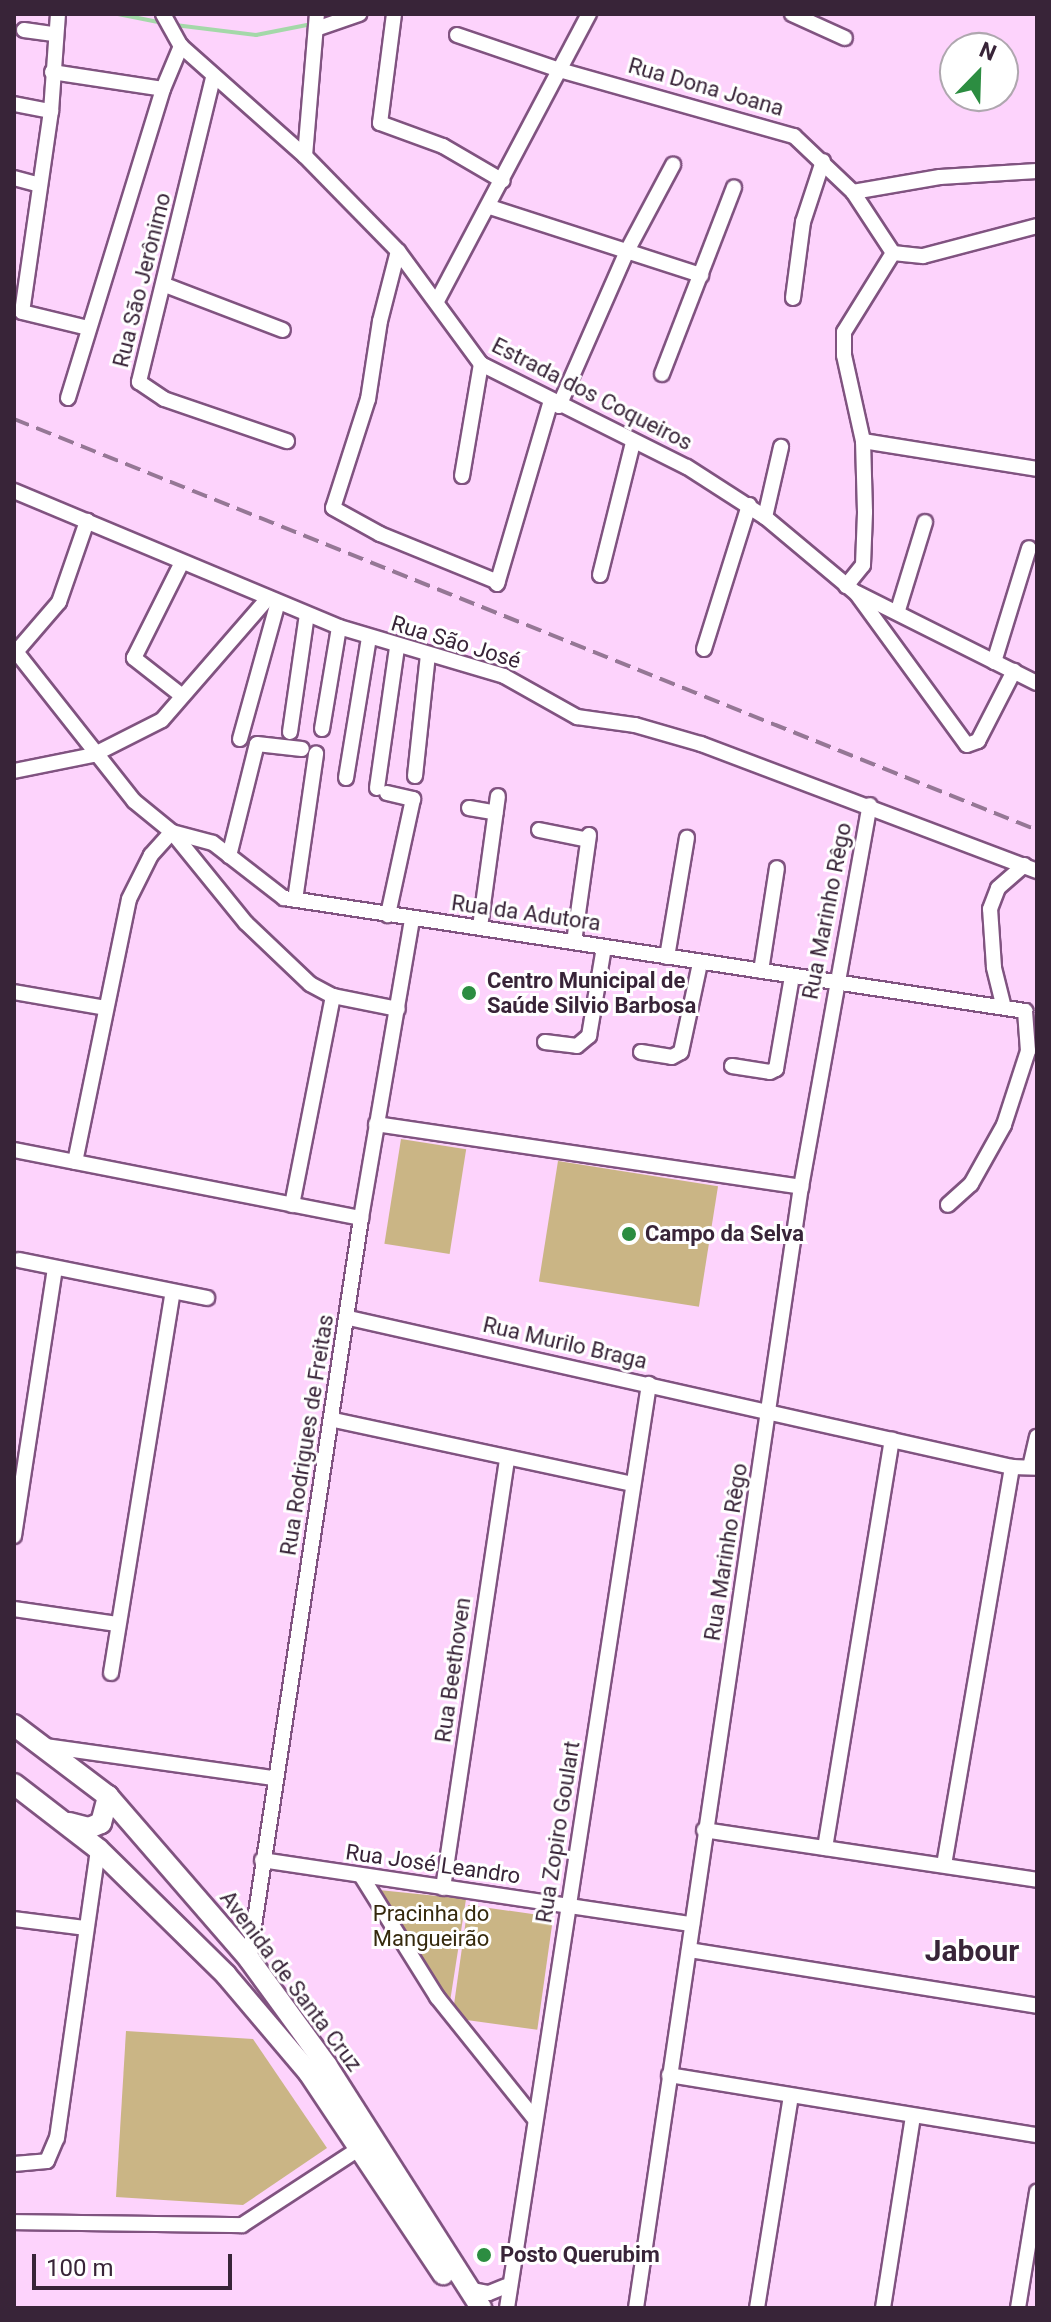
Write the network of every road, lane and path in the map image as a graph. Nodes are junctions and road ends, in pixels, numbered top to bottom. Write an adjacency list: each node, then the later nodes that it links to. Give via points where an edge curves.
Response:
1 (58, 14): 9 (street)
2 (163, 14): 12 (street, Estrada dos Coqueiros)
3 (359, 14): 7 (street)
4 (394, 14): 24 (street, via 378,113 386,127 443,146)
5 (589, 14): 13 (street)
6 (792, 14): 11 (street)
7 (317, 22): 19 (street)
8 (24, 30): 9 (street)
9 (54, 34): 14 (street)
10 (457, 35): 13 (street, Rua Dona Joana)
11 (845, 38)
12 (181, 46): 15 (street, Estrada dos Coqueiros); 16 (street)
13 (559, 70): 20 (street, Rua Dona Joana, via 774,127 794,136); 24 (street)
14 (52, 72): 16 (street); 18 (street)
15 (213, 78): 19 (street, Estrada dos Coqueiros); 34 (street, Rua São Jerônimo)
16 (163, 89): 38 (street)
17 (14, 104): 18 (street)
18 (51, 111): 25 (street)
19 (305, 156): 30 (street, Estrada dos Coqueiros)
20 (823, 161): 27 (street, Rua Dona Joana); 35 (street, via 803,222)
21 (673, 165): 31 (street)
22 (1037, 171): 27 (street, via 940,177)
23 (14, 178): 25 (street)
24 (503, 181): 28 (street)
25 (40, 185): 37 (street)
26 (734, 187): 33 (street)
27 (853, 192): 32 (street, Rua Dona Joana)
28 (490, 207): 31 (street); 36 (street)
29 (1037, 226): 32 (street, via 936,253)
30 (398, 251): 36 (street, Estrada dos Coqueiros); 43 (street, via 368,399 332,504 340,515 498,583)
31 (627, 251): 33 (street); 43 (street)
32 (893, 253): 45 (street, via 844,332)
33 (701, 275): 41 (street)
34 (165, 285): 39 (street); 44 (street, Rua São Jerônimo, via 140,373 142,388)
35 (793, 298)
36 (437, 301): 40 (street, Estrada dos Coqueiros)
37 (18, 313): 38 (street)
38 (88, 328): 42 (street)
39 (283, 330)
40 (481, 364): 43 (street, Estrada dos Coqueiros); 49 (street)
41 (662, 374)
42 (68, 398)
43 (555, 404): 46 (street, Estrada dos Coqueiros)
44 (287, 441)
45 (863, 441): 48 (street); 58 (street, via 863,565)
46 (633, 443): 51 (street, Estrada dos Coqueiros, via 687,467); 57 (street)
47 (781, 447): 52 (street)
48 (1037, 469)
49 (462, 476)
50 (14, 491): 53 (street, Rua São José)
51 (749, 505): 52 (street, Estrada dos Coqueiros); 65 (street)
52 (765, 517): 58 (street, Estrada dos Coqueiros)
53 (87, 521): 56 (street, Rua São José); 67 (street, via 59,602)
54 (925, 522): 60 (street)
55 (1029, 548): 68 (street)
56 (182, 562): 59 (street, Rua São José); 71 (street, via 134,658)
57 (600, 575)
58 (851, 589): 60 (street); 69 (street, Estrada dos Coqueiros, via 963,741 972,746)
59 (273, 600): 61 (street, Rua São José); 71 (street); 74 (street)
60 (898, 610): 68 (street)
61 (307, 614): 62 (street, Rua São José); 73 (street)
62 (339, 627): 63 (street, Rua São José); 72 (street)
63 (369, 638): 64 (street, Rua São José); 78 (street)
64 (397, 647): 66 (street, Rua São José); 90 (street, via 382,790 413,799)
65 (704, 649)
66 (428, 655): 77 (street); 80 (street, Rua São José, via 504,676 577,717 677,737)
67 (17, 656): 75 (street, Rua da Adutora)
68 (994, 662): 69 (street)
69 (1014, 671): 70 (street)
70 (1037, 683)
71 (181, 695): 75 (street, via 162,720)
72 (322, 729)
73 (290, 732)
74 (240, 739)
75 (93, 755): 76 (street); 84 (street, Rua da Adutora, via 116,785)
76 (14, 771)
77 (415, 776)
78 (346, 778)
79 (498, 796): 82 (street)
80 (870, 805): 88 (street, Rua São José); 99 (street, Rua Marinho Rêgo)
81 (469, 808): 82 (street)
82 (496, 813): 92 (street)
83 (539, 830): 93 (street, via 588,837)
84 (172, 832): 86 (street, Rua da Adutora, via 197,836); 101 (street, via 288,967); 103 (street, via 151,855 129,899)
85 (687, 838): 95 (street)
86 (229, 856): 89 (street, Rua da Adutora, via 265,888); 89 (street, via 257,744 309,751)
87 (777, 868): 97 (street)
88 (1030, 868): 102 (street, via 998,888 990,909)
89 (295, 900): 90 (street, Rua da Adutora)
90 (388, 915): 91 (street, Rua da Adutora)
91 (412, 919): 92 (street, Rua da Adutora); 104 (street, Rua Rodrigues de Freitas)
92 (480, 927): 93 (street, Rua da Adutora)
93 (574, 942): 94 (street, Rua da Adutora)
94 (604, 947): 95 (street, Rua da Adutora); 105 (street, via 589,1036 577,1046)
95 (667, 957): 96 (street, Rua da Adutora)
96 (700, 963): 97 (street, Rua da Adutora); 106 (street, via 681,1052 672,1057)
97 (761, 971): 98 (street, Rua da Adutora)
98 (792, 976): 99 (street, Rua da Adutora); 107 (street, via 776,1069)
99 (834, 984): 102 (street, Rua da Adutora); 111 (street, Rua Marinho Rêgo)
100 (14, 992): 103 (street)
101 (333, 996): 104 (street); 112 (street)
102 (1003, 1004): 113 (street, via 1025,1011 1030,1022 1023,1072 982,1166)
103 (106, 1008): 110 (street)
104 (398, 1009): 108 (street, Rua Rodrigues de Freitas)
105 (545, 1042)
106 (641, 1052)
107 (732, 1066)
108 (376, 1124): 111 (street); 114 (street, Rua Rodrigues de Freitas)
109 (14, 1150): 110 (street)
110 (75, 1162): 112 (street)
111 (801, 1187): 121 (street, Rua Marinho Rêgo)
112 (292, 1205): 114 (street)
113 (948, 1205)
114 (361, 1218): 119 (street, Rua Rodrigues de Freitas)
115 (19, 1260): 116 (street)
116 (55, 1269): 117 (street); 129 (street)
117 (173, 1292): 118 (street); 131 (street)
118 (207, 1298)
119 (349, 1318): 120 (street, Rua Murilo Braga); 122 (street, Rua Rodrigues de Freitas)
120 (649, 1384): 121 (street, Rua Murilo Braga); 128 (street, Rua Zopiro Goulart)
121 (772, 1409): 124 (street, Rua Murilo Braga); 139 (street, Rua Marinho Rêgo)
122 (334, 1420): 125 (street); 135 (street, Rua Rodrigues de Freitas)
123 (1037, 1437): 127 (street)
124 (892, 1439): 126 (street, Rua Murilo Braga); 140 (street)
125 (507, 1458): 128 (street); 146 (street, Rua Beethoven)
126 (1012, 1467): 127 (street, Rua Murilo Braga); 143 (street)
127 (1033, 1468)
128 (633, 1484): 147 (street, Rua Zopiro Goulart)
129 (14, 1536)
130 (14, 1609): 131 (street)
131 (117, 1624): 132 (street)
132 (111, 1673)
133 (14, 1725): 134 (main road, Avenida de Santa Cruz)
134 (45, 1746): 135 (street); 137 (main road, Avenida de Santa Cruz)
135 (274, 1778): 142 (street, Rua Rodrigues de Freitas)
136 (14, 1784): 138 (main road, Avenida de Santa Cruz)
137 (108, 1796): 138 (main road, via 104,1817 95,1827); 152 (main road, Avenida de Santa Cruz)
138 (61, 1821): 141 (main road, Avenida de Santa Cruz)
139 (704, 1830): 140 (street); 149 (street, Rua Marinho Rêgo)
140 (825, 1848): 143 (street)
141 (98, 1849): 150 (street); 159 (main road, Avenida de Santa Cruz, via 226,1975 309,2073)
142 (262, 1860): 144 (street, Rua José Leandro); 152 (street, Rua Rodrigues de Freitas)
143 (944, 1865): 145 (street)
144 (362, 1877): 146 (street, Rua José Leandro); 157 (street, via 437,1997)
145 (1037, 1880)
146 (443, 1888): 147 (street, Rua José Leandro)
147 (568, 1906): 149 (street, Rua José Leandro); 157 (street, Rua Zopiro Goulart)
148 (14, 1919): 150 (street)
149 (692, 1924): 151 (street, Rua Marinho Rêgo)
150 (85, 1928): 160 (street, via 54,2147 43,2163)
151 (689, 1950): 153 (street); 154 (street, Rua Marinho Rêgo)
152 (249, 1959): 164 (main road, Avenida de Santa Cruz, via 327,2066)
153 (1037, 2006)
154 (669, 2075): 155 (street); 167 (street, Rua Marinho Rêgo)
155 (791, 2096): 156 (street); 168 (street)
156 (913, 2116): 158 (street); 169 (street)
157 (533, 2117): 163 (street, Rua Zopiro Goulart)
158 (1037, 2135)
159 (360, 2148): 162 (street, via 242,2225); 164 (main road, Avenida de Santa Cruz)
160 (14, 2164)
161 (1037, 2192): 170 (street)
162 (14, 2222)
163 (506, 2286): 164 (street); 166 (street, Rua Zopiro Goulart)
164 (467, 2299): 165 (main road, Avenida de Santa Cruz)
165 (481, 2308)
166 (507, 2308)
167 (636, 2308)
168 (757, 2308)
169 (883, 2308)
170 (1018, 2308)

